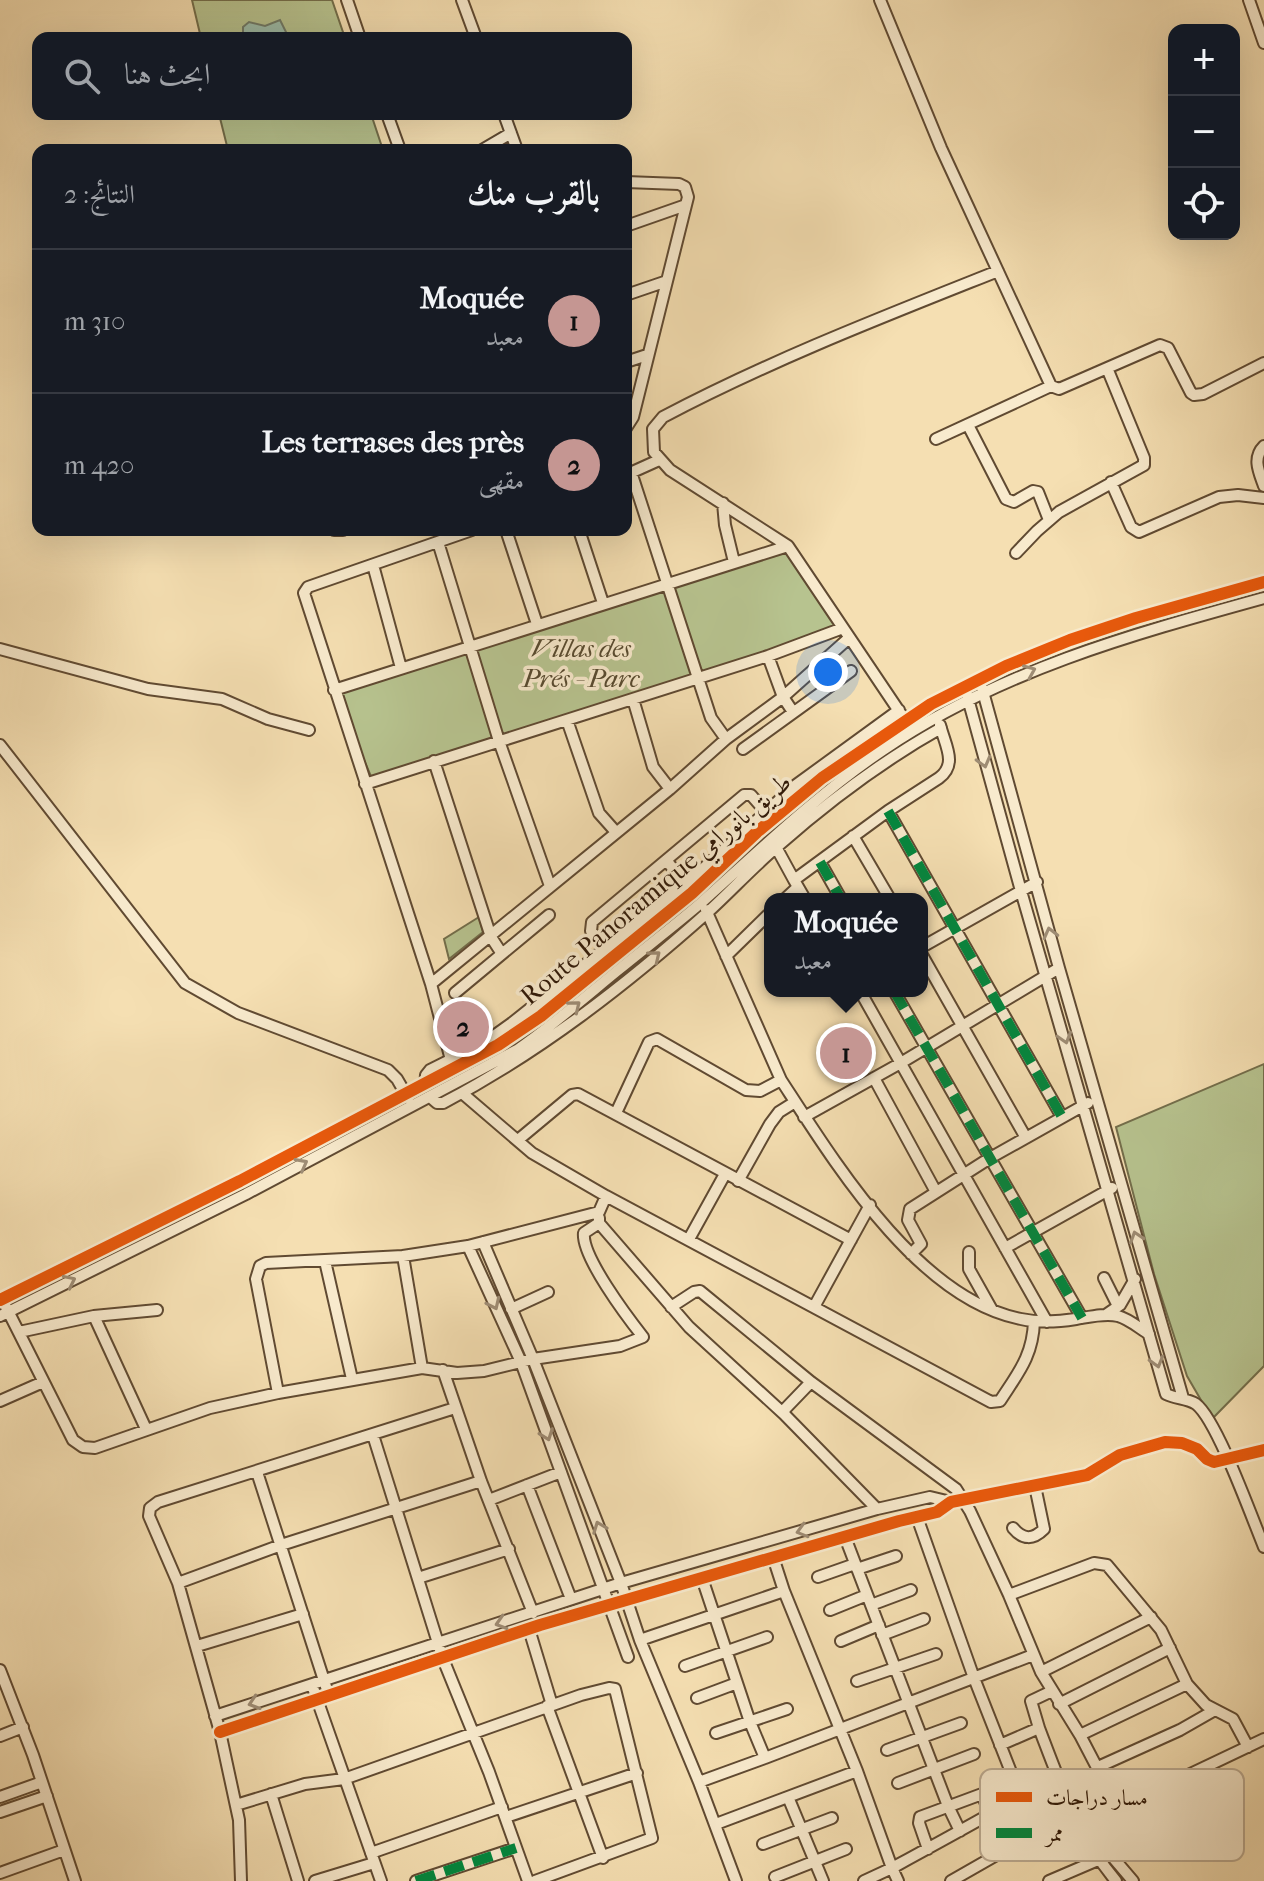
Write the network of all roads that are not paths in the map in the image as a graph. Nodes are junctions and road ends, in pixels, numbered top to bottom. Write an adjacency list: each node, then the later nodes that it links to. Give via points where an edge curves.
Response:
1 (347, 0): 5 (street)
2 (462, 0): 6 (street)
3 (880, 0): 17 (street)
4 (1249, 0): 7 (street)
5 (358, 32)
6 (474, 32)
7 (1264, 43)
8 (389, 120): 11 (street)
9 (506, 120): 10 (street)
10 (511, 133): 12 (street); 13 (street)
11 (398, 144)
12 (492, 144)
13 (515, 144)
14 (632, 182): 15 (street, via 682,185 688,193)
15 (686, 205): 16 (street); 18 (street)
16 (632, 224)
17 (998, 271): 24 (street); 29 (street, via 828,339 663,417 651,436)
18 (667, 281): 19 (street); 20 (street)
19 (632, 293)
20 (647, 355): 21 (street); 25 (street)
21 (632, 360)
22 (1264, 363): 23 (street, via 1199,396 1191,393 1164,345)
23 (1107, 368): 24 (street, via 1059,389); 32 (street, via 1145,462)
24 (1051, 386): 26 (street)
25 (632, 419)
26 (968, 425): 27 (street); 36 (street, via 1006,499 1014,502 1038,492)
27 (936, 439)
28 (1264, 446): 33 (street, via 1257,460)
29 (659, 460): 30 (street); 35 (street)
30 (632, 472)
31 (632, 481): 45 (street)
32 (1111, 482): 34 (street, via 1131,527 1139,532 1219,497); 36 (street)
33 (1264, 486)
34 (1264, 498)
35 (723, 503): 41 (street); 43 (street)
36 (1049, 520): 42 (street)
37 (455, 536): 40 (street)
38 (508, 536): 49 (street)
39 (581, 536): 48 (street)
40 (438, 542): 44 (street); 52 (street)
41 (788, 546): 43 (street); 51 (street)
42 (1016, 553)
43 (734, 562): 45 (street)
44 (373, 565): 56 (street); 61 (street, via 308,587 304,593)
45 (668, 582): 48 (street); 58 (street)
46 (1264, 582): 59 (street, Route Panoramique طريق بانورامي, via 1103,628)
47 (1264, 598): 62 (street, Route Panoramique طريق بانورامي, one-way to 47, via 1110,641)
48 (603, 603): 49 (street)
49 (537, 624): 52 (street)
50 (830, 633): 51 (street); 53 (street); 55 (street)
51 (846, 633): 53 (street); 67 (street)
52 (470, 647): 56 (street); 73 (street)
53 (839, 647): 63 (street)
54 (0, 649): 71 (street, via 148,689 222,699)
55 (768, 656): 58 (street); 63 (street)
56 (401, 668): 61 (street)
57 (851, 671): 66 (street)
58 (698, 678): 64 (street); 72 (street, via 711,718)
59 (979, 679): 60 (street, Route Panoramique طريق بانورامي); 62 (street)
60 (964, 686): 65 (street); 67 (street, Route Panoramique طريق بانورامي)
61 (334, 690): 77 (street)
62 (984, 692): 65 (street, Route Panoramique طريق بانورامي); 86 (street)
63 (783, 697): 66 (street); 72 (street)
64 (633, 699): 69 (street); 78 (street, via 653,767)
65 (968, 700): 68 (street, Route Panoramique طريق بانورامي); 90 (street, one-way to 90)
66 (793, 712): 75 (street)
67 (902, 715): 79 (street, via 838,753); 89 (street, Route Panoramique طريق بانورامي)
68 (937, 716): 70 (street); 95 (street, Route Panoramique طريق بانورامي, via 814,801)
69 (567, 720): 73 (street); 81 (street, via 599,813)
70 (941, 728): 80 (street, via 949,758 946,773); 83 (street, via 867,774)
71 (309, 730)
72 (726, 739): 78 (street)
73 (499, 741): 76 (street); 88 (street)
74 (0, 745): 120 (street, via 185,983 238,1013 388,1070)
75 (743, 749)
76 (434, 761): 77 (street); 99 (street)
77 (365, 784): 107 (street)
78 (670, 789): 81 (street)
79 (765, 811): 84 (street, via 751,795 744,795); 89 (street)
80 (888, 811): 82 (street); 98 (street)
81 (615, 831): 88 (street)
82 (853, 836): 85 (street); 94 (street)
83 (776, 847): 87 (street); 95 (street)
84 (667, 861): 89 (street); 101 (street, via 591,924)
85 (820, 862): 87 (street); 93 (street)
86 (1037, 882): 90 (street); 105 (street, one-way to 86)
87 (796, 884): 91 (street); 92 (street)
88 (550, 886): 99 (street)
89 (689, 889): 95 (street); 101 (street); 118 (street, Route Panoramique طريق بانورامي, via 520,1031)
90 (1021, 891): 98 (street); 106 (street)
91 (789, 893)
92 (801, 893)
93 (838, 893)
94 (886, 893)
95 (704, 908): 103 (street); 119 (street, one-way to 95, via 544,1044); 121 (street, Route Panoramique طريق بانورامي, one-way to 95, via 535,1037)
96 (549, 915): 102 (street)
97 (764, 919): 103 (street)
98 (954, 928): 100 (street); 111 (street)
99 (491, 937): 102 (street); 107 (street)
100 (928, 943)
101 (607, 950): 114 (street, via 500,1032)
102 (502, 954): 108 (street)
103 (726, 956): 117 (street)
104 (928, 966): 112 (street)
105 (1059, 968): 106 (street); 122 (street)
106 (1045, 976): 111 (street); 124 (street, one-way to 124)
107 (431, 984): 114 (street)
108 (455, 993)
109 (863, 997): 115 (street)
110 (897, 997): 113 (street)
111 (999, 1003): 112 (street); 128 (street)
112 (962, 1025): 113 (street); 129 (street)
113 (926, 1047): 115 (street); 131 (street)
114 (451, 1060): 118 (street, via 428,1072)
115 (899, 1064): 116 (street); 133 (street)
116 (874, 1078): 127 (street); 137 (street)
117 (781, 1080): 123 (street); 126 (street, via 760,1091 746,1090 653,1039)
118 (425, 1085): 120 (street, Route Panoramique طريق بانورامي)
119 (462, 1093): 121 (street, via 441,1104); 130 (street)
120 (406, 1095): 125 (street); 155 (street, Route Panoramique طريق بانورامي)
121 (430, 1097): 125 (street, Route Panoramique طريق بانورامي)
122 (1097, 1098): 124 (street); 135 (street)
123 (795, 1102): 127 (street); 134 (street, via 770,1124)
124 (1084, 1105): 128 (street); 136 (street)
125 (412, 1107): 167 (street, Route Panoramique طريق بانورامي, one-way to 125)
126 (616, 1113): 130 (street, via 575,1094); 132 (street)
127 (804, 1117): 139 (street)
128 (1062, 1117): 129 (street)
129 (1026, 1138): 131 (street)
130 (518, 1140): 138 (street)
131 (990, 1158): 133 (street); 141 (street)
132 (725, 1174): 134 (street); 142 (street)
133 (964, 1174): 137 (street); 146 (street)
134 (738, 1181): 143 (street)
135 (1120, 1184): 136 (street); 154 (street, one-way to 135)
136 (1108, 1191): 141 (street); 152 (street)
137 (936, 1192): 148 (street, via 908,1213 921,1241)
138 (606, 1196): 140 (street); 142 (street)
139 (870, 1205): 143 (street); 148 (street)
140 (599, 1218): 144 (street); 157 (street); 172 (street, via 584,1233 586,1248 643,1337 620,1346)
141 (1033, 1234): 146 (street); 166 (street)
142 (689, 1239): 158 (street)
143 (851, 1240): 158 (street)
144 (483, 1242): 145 (street); 159 (street)
145 (468, 1246): 149 (street); 173 (street, one-way to 173)
146 (1005, 1248): 169 (street)
147 (969, 1252): 161 (street, via 969,1269)
148 (911, 1254): 161 (street, via 952,1290)
149 (403, 1256): 150 (street); 174 (street)
150 (325, 1261): 176 (street); 179 (street, via 266,1263 257,1272)
151 (1104, 1278): 162 (street)
152 (1135, 1279): 156 (street); 162 (street)
153 (548, 1292): 159 (street)
154 (1156, 1298): 156 (street); 163 (street)
155 (1, 1299): 167 (street)
156 (1141, 1302): 162 (street); 164 (street)
157 (671, 1307): 178 (street, via 700,1291); 183 (street)
158 (814, 1307): 168 (street, via 995,1403 1030,1351)
159 (511, 1309): 172 (street)
160 (157, 1310): 165 (street)
161 (992, 1310): 168 (street)
162 (1120, 1310): 164 (street); 166 (street); 171 (street)
163 (1159, 1311): 164 (street); 180 (street)
164 (1144, 1314): 171 (street)
165 (94, 1316): 167 (street); 184 (street)
166 (1082, 1318): 169 (street)
167 (10, 1320): 170 (street); 177 (street)
168 (1034, 1321): 169 (street)
169 (1047, 1322)
170 (0, 1328)
171 (1149, 1334): 180 (street, one-way to 180, via 1166,1394)
172 (533, 1359): 173 (street); 211 (street, one-way to 172)
173 (521, 1362): 175 (street, via 468,1373); 189 (street, one-way to 189)
174 (422, 1368): 175 (street); 176 (street)
175 (443, 1370): 182 (street)
176 (352, 1379): 179 (street)
177 (43, 1382): 181 (street); 184 (street, via 73,1440 83,1447 95,1448)
178 (811, 1382): 183 (street); 194 (street, via 956,1489)
179 (278, 1393): 184 (street)
180 (1183, 1398): 187 (street, via 1204,1413)
181 (0, 1401)
182 (455, 1408): 185 (street); 190 (street)
183 (784, 1414): 197 (street)
184 (146, 1429)
185 (373, 1435): 188 (street); 196 (street)
186 (1264, 1450): 187 (street)
187 (1227, 1458): 192 (street, via 1214,1462 1197,1449 1165,1442 1120,1455 1087,1475); 202 (street)
188 (257, 1472): 201 (street); 210 (street, via 150,1508)
189 (561, 1472): 191 (street); 212 (street)
190 (481, 1481): 193 (street); 196 (street)
191 (527, 1485): 193 (street); 216 (street)
192 (1035, 1486): 194 (street); 199 (street, via 1044,1529 1028,1538)
193 (489, 1500): 203 (street)
194 (963, 1500): 195 (street); 215 (street)
195 (951, 1502): 197 (street, via 930,1497); 198 (street)
196 (396, 1509): 201 (street); 208 (street)
197 (877, 1509): 211 (street, one-way to 211)
198 (917, 1517): 200 (street); 243 (street)
199 (1013, 1528)
200 (845, 1537): 205 (street); 206 (street)
201 (281, 1545): 210 (street); 223 (street)
202 (1264, 1546)
203 (509, 1549): 208 (street); 221 (street)
204 (896, 1556): 206 (street)
205 (773, 1557): 209 (street); 214 (street)
206 (856, 1567): 207 (street); 218 (street)
207 (818, 1577)
208 (418, 1578): 231 (street)
209 (702, 1578): 217 (street); 222 (street)
210 (178, 1583): 232 (street)
211 (621, 1583): 212 (street); 217 (street)
212 (602, 1589): 216 (street); 219 (street)
213 (911, 1590): 218 (street)
214 (784, 1591): 222 (street); 263 (street)
215 (1009, 1595): 224 (street, via 1102,1563); 236 (street)
216 (571, 1599): 221 (street)
217 (626, 1600): 219 (street); 229 (street)
218 (869, 1600): 220 (street); 227 (street)
219 (607, 1605): 226 (street); 237 (street)
220 (830, 1610)
221 (533, 1613): 231 (street, one-way to 231)
222 (714, 1613): 229 (street); 234 (street)
223 (303, 1614): 232 (street); 244 (street)
224 (1151, 1617): 233 (street); 242 (street)
225 (924, 1619): 227 (street)
226 (529, 1629): 238 (street); 255 (street)
227 (880, 1630): 230 (street); 240 (street)
228 (767, 1637): 234 (street)
229 (640, 1640): 285 (street)
230 (841, 1641)
231 (438, 1643): 238 (street); 244 (street)
232 (197, 1646): 258 (street)
233 (1170, 1648): 247 (street); 254 (street)
234 (726, 1651): 239 (street); 246 (street)
235 (936, 1654): 240 (street)
236 (1033, 1655): 242 (street); 243 (street)
237 (628, 1657)
238 (443, 1659): 250 (street); 265 (street)
239 (685, 1666)
240 (895, 1668): 245 (street); 253 (street)
241 (0, 1670): 261 (street)
242 (1041, 1672): 249 (street)
243 (974, 1678): 253 (street); 271 (street)
244 (325, 1681): 248 (street); 250 (street)
245 (857, 1681)
246 (737, 1683): 251 (street); 259 (street)
247 (1187, 1684): 257 (street); 267 (street)
248 (312, 1685): 252 (street); 258 (street, one-way to 258)
249 (1052, 1691): 254 (street); 262 (street, via 1031,1701)
250 (329, 1696): 252 (street)
251 (697, 1698)
252 (318, 1700): 264 (street); 283 (street)
253 (908, 1703): 263 (street); 269 (street)
254 (1059, 1704): 267 (street)
255 (550, 1706): 265 (street); 282 (street, via 615,1689); 288 (street)
256 (787, 1709): 259 (street)
257 (1215, 1710): 272 (street, via 1233,1719); 276 (street)
258 (215, 1716): 264 (street)
259 (750, 1722): 266 (street); 275 (street)
260 (961, 1723): 269 (street)
261 (23, 1727): 268 (street); 284 (street)
262 (1039, 1728): 271 (street); 279 (street)
263 (840, 1729): 275 (street); 281 (street)
264 (220, 1732): 293 (street)
265 (474, 1733): 283 (street); 296 (street)
266 (716, 1733)
267 (1080, 1735): 276 (street)
268 (0, 1736)
269 (922, 1738): 273 (street); 277 (street)
270 (1264, 1739): 272 (street)
271 (1000, 1745): 278 (street)
272 (1248, 1747): 280 (street)
273 (887, 1750)
274 (974, 1754): 277 (street)
275 (765, 1758): 285 (street)
276 (1098, 1767)
277 (934, 1769): 286 (street); 294 (street)
278 (1010, 1769)
279 (1055, 1769)
280 (1201, 1769)
281 (857, 1771): 292 (street); 314 (street)
282 (637, 1773): 288 (street); 308 (street, via 652,1838)
283 (344, 1779): 287 (street); 307 (street)
284 (42, 1782): 289 (street); 291 (street)
285 (699, 1782): 299 (street)
286 (898, 1783)
287 (271, 1794): 293 (street); 321 (street)
288 (579, 1794): 296 (street); 308 (street)
289 (47, 1796): 295 (street); 306 (street)
290 (980, 1796): 294 (street)
291 (0, 1797)
292 (788, 1797): 299 (street); 300 (street)
293 (236, 1805): 320 (street)
294 (948, 1806): 301 (street); 305 (street, via 920,1817)
295 (0, 1812)
296 (504, 1812): 303 (street); 307 (street)
297 (832, 1818): 300 (street)
298 (980, 1820): 301 (street)
299 (716, 1824): 327 (street)
300 (801, 1830): 302 (street); 313 (street)
301 (960, 1831): 305 (street)
302 (763, 1844)
303 (516, 1848): 324 (street); 325 (street)
304 (846, 1849): 313 (street)
305 (928, 1849): 314 (street)
306 (64, 1850): 315 (street); 319 (street)
307 (372, 1858): 322 (street); 323 (street)
308 (603, 1858): 317 (street)
309 (986, 1861): 331 (street)
310 (1096, 1861): 332 (street)
311 (1099, 1861): 333 (street)
312 (1116, 1861): 334 (street)
313 (814, 1862): 316 (street); 328 (street)
314 (892, 1868): 329 (street); 330 (street)
315 (0, 1873): 318 (street)
316 (775, 1877)
317 (559, 1878): 326 (street)
318 (3, 1881)
319 (75, 1881)
320 (241, 1881)
321 (298, 1881)
322 (315, 1881)
323 (381, 1881)
324 (416, 1881)
325 (528, 1881)
326 (535, 1881)
327 (736, 1881)
328 (823, 1881)
329 (864, 1881)
330 (898, 1881)
331 (951, 1881)
332 (1049, 1881)
333 (1116, 1881)
334 (1133, 1881)

